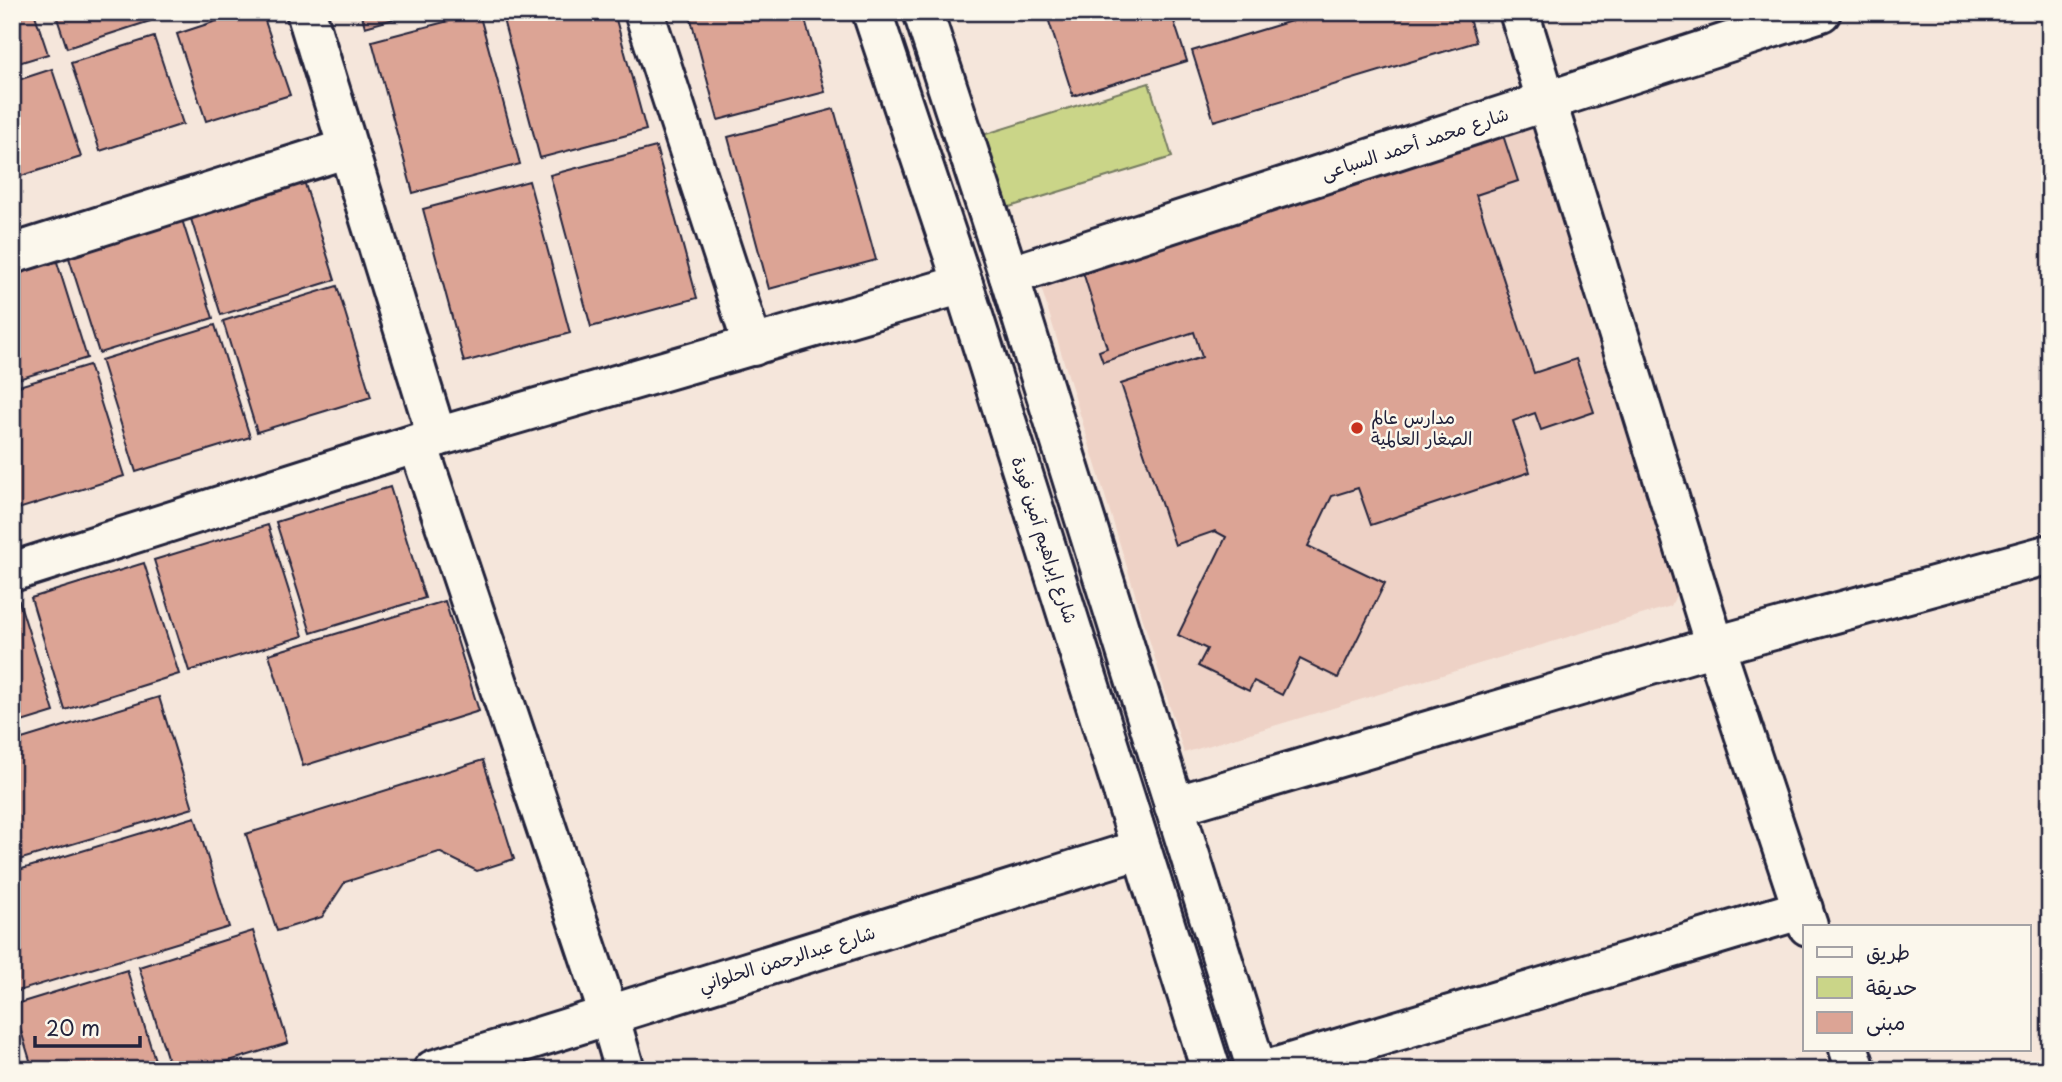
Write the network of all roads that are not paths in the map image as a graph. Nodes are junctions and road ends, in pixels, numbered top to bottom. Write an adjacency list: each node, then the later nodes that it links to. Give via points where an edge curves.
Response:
1 (306, 12): 8 (street)
2 (644, 12): 12 (street)
3 (872, 12): 11 (street, شارع إبراهيم آمين فودة)
4 (923, 12): 10 (street)
5 (1519, 12): 7 (street)
6 (1821, 12): 7 (street, شارع محمد أحمد السباعى)
7 (1546, 102): 10 (street, شارع محمد أحمد السباعى); 16 (street)
8 (348, 148): 9 (street); 13 (street)
9 (12, 254)
10 (1009, 275): 17 (street)
11 (963, 284): 12 (street); 18 (street, شارع إبراهيم آمين فودة)
12 (753, 346): 13 (street)
13 (428, 440): 15 (street); 20 (street)
14 (2050, 554): 16 (street)
15 (12, 572)
16 (1715, 646): 17 (street); 19 (street)
17 (1174, 806): 25 (street)
18 (1141, 849): 20 (street, شارع عبدالرحمن الحلواني); 24 (street, شارع إبراهيم آمين فودة)
19 (1805, 918): 26 (street)
20 (609, 1015): 22 (street, شارع عبدالرحمن الحلواني); 23 (street)
21 (1849, 1050): 27 (street)
22 (433, 1070)
23 (625, 1070)
24 (1211, 1070)
25 (1257, 1070)
26 (1267, 1070)
27 (1856, 1070)

